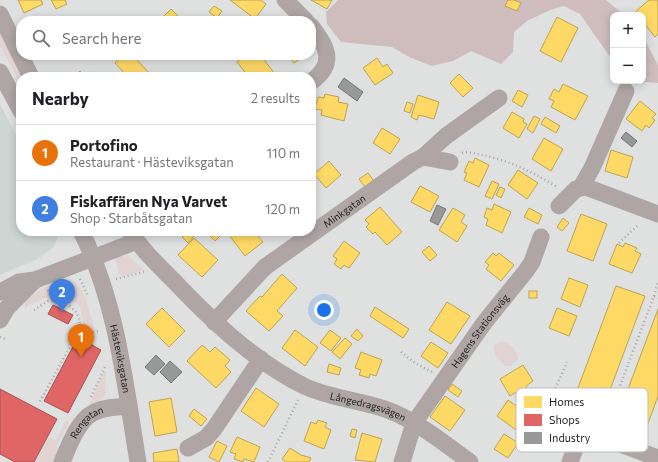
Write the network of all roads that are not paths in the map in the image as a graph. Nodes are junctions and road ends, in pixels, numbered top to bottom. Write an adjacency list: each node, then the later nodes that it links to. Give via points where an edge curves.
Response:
1 (285, 0): 3 (street)
2 (0, 14): 5 (street)
3 (301, 16)
4 (316, 32): 9 (street, via 321,38 327,56 322,73)
5 (16, 47)
6 (23, 60): 8 (street)
7 (0, 72): 12 (street)
8 (29, 72)
9 (316, 78)
10 (626, 91): 15 (street, via 592,168 570,196 586,187)
11 (499, 98): 13 (street, Minkgatan, via 446,136)
12 (16, 102)
13 (423, 157): 14 (street); 16 (street, Minkgatan)
14 (450, 162)
15 (653, 212)
16 (316, 231)
17 (84, 236): 21 (street)
18 (133, 236): 21 (street, Långedragsvägen); 25 (street, Långedragsvägen)
19 (310, 236): 25 (street, Minkgatan, via 265,267)
20 (541, 237): 28 (street, Hagens Stationsväg, via 529,267 484,324)
21 (93, 258): 22 (street, Långedragsvägen); 27 (street, Hästeviksgatan, via 108,300)
22 (35, 280): 23 (street, Långedragsvägen, via 20,282); 24 (street)
23 (0, 292)
24 (2, 309)
25 (214, 322): 26 (street, Långedragsvägen)
26 (261, 358): 28 (street, Långedragsvägen, via 304,386 387,410); 29 (street, via 214,429 206,438)
27 (129, 406): 32 (street, Rengatan, via 92,413 84,420 70,442); 33 (street, Hästeviksgatan)
28 (414, 424): 34 (street, Hagens Stationsväg); 35 (street, Långedragsvägen)
29 (188, 448)
30 (642, 452): 31 (street)
31 (658, 458)
32 (62, 462)
33 (138, 462)
34 (402, 462)
35 (470, 462)

